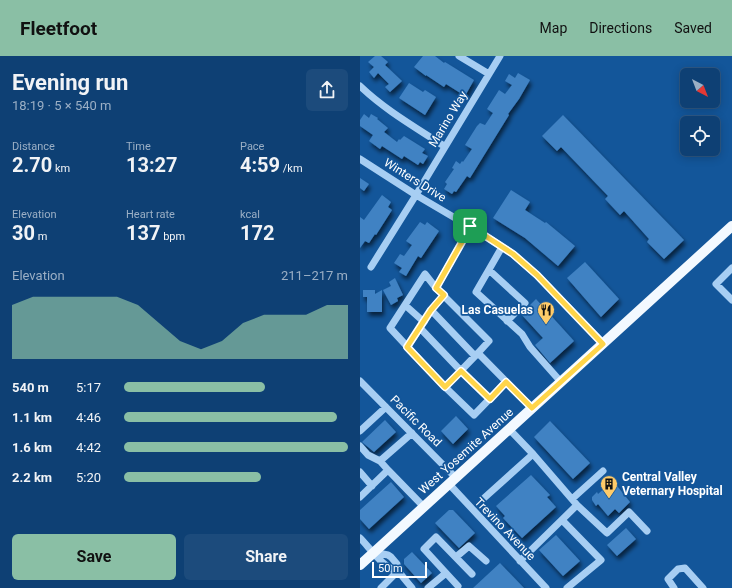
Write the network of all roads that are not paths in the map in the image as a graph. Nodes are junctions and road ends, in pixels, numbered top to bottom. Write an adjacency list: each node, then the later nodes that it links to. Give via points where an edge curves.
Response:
1 (459, 56): 3 (street)
2 (500, 56): 3 (street, Marino Way)
3 (489, 74): 5 (street, Marino Way)
4 (360, 86): 5 (street, via 391,112)
5 (444, 146): 7 (street, Marino Way)
6 (360, 159): 7 (street, Winters Drive)
7 (416, 195): 8 (street, Winters Drive); 11 (street, Marino Way)
8 (470, 226): 10 (street, Winters Drive); 14 (street)
9 (732, 226): 21 (main road, West Yosemite Avenue)
10 (502, 247): 13 (street); 21 (street, Winters Drive, via 537,275)
11 (371, 267)
12 (732, 268): 16 (street, via 716,284)
13 (489, 270): 19 (street, via 476,292); 19 (street, via 525,303)
14 (436, 288): 15 (street); 17 (street, via 425,274)
15 (444, 295): 18 (street); 23 (street, via 489,341)
16 (732, 300)
17 (405, 305): 20 (street); 22 (street, via 390,328)
18 (431, 310): 20 (street); 23 (street)
19 (507, 321): 27 (street, via 522,334)
20 (422, 325): 22 (street); 24 (street)
21 (603, 344): 27 (main road, West Yosemite Avenue)
22 (407, 347): 28 (street)
23 (476, 355): 24 (street); 26 (street)
24 (461, 371): 28 (street); 29 (street)
25 (360, 381): 30 (street, Pacific Road)
26 (506, 382): 29 (street); 31 (street)
27 (560, 382): 31 (main road, West Yosemite Avenue)
28 (445, 387): 29 (street, via 474,415)
29 (490, 399)
30 (386, 407): 33 (street); 34 (street, Pacific Road)
31 (532, 408): 32 (main road, West Yosemite Avenue)
32 (509, 429): 36 (street); 41 (main road, West Yosemite Avenue)
33 (360, 431)
34 (412, 433): 37 (street); 41 (street, Pacific Road)
35 (360, 446): 37 (street, via 368,455)
36 (533, 454): 44 (street); 45 (street)
37 (380, 461): 38 (street)
38 (388, 470): 42 (street); 46 (street)
39 (603, 471): 45 (street)
40 (360, 472): 42 (street)
41 (453, 481): 46 (main road, West Yosemite Avenue); 53 (street, Trevino Avenue)
42 (372, 486): 43 (street)
43 (360, 497)
44 (483, 499)
45 (575, 502): 47 (street); 48 (street, via 607,533 629,512)
46 (424, 507): 50 (main road, West Yosemite Avenue)
47 (562, 520): 53 (street); 63 (street, via 601,560)
48 (647, 531)
49 (360, 538): 50 (street)
50 (373, 552): 54 (main road, West Yosemite Avenue); 55 (street, via 382,563)
51 (456, 557): 52 (street, via 469,546); 56 (street, via 436,537 424,549); 57 (street)
52 (486, 560)
53 (520, 561): 62 (street, Trevino Avenue)
54 (360, 565)
55 (398, 571): 59 (street); 60 (street)
56 (446, 573): 58 (street); 61 (street)
57 (472, 574)
58 (458, 586)
59 (380, 588)
60 (412, 588)
61 (428, 588)
62 (546, 588)
63 (567, 588)
64 (674, 588): 65 (street, via 668,579 678,569 685,568)
65 (703, 588)

